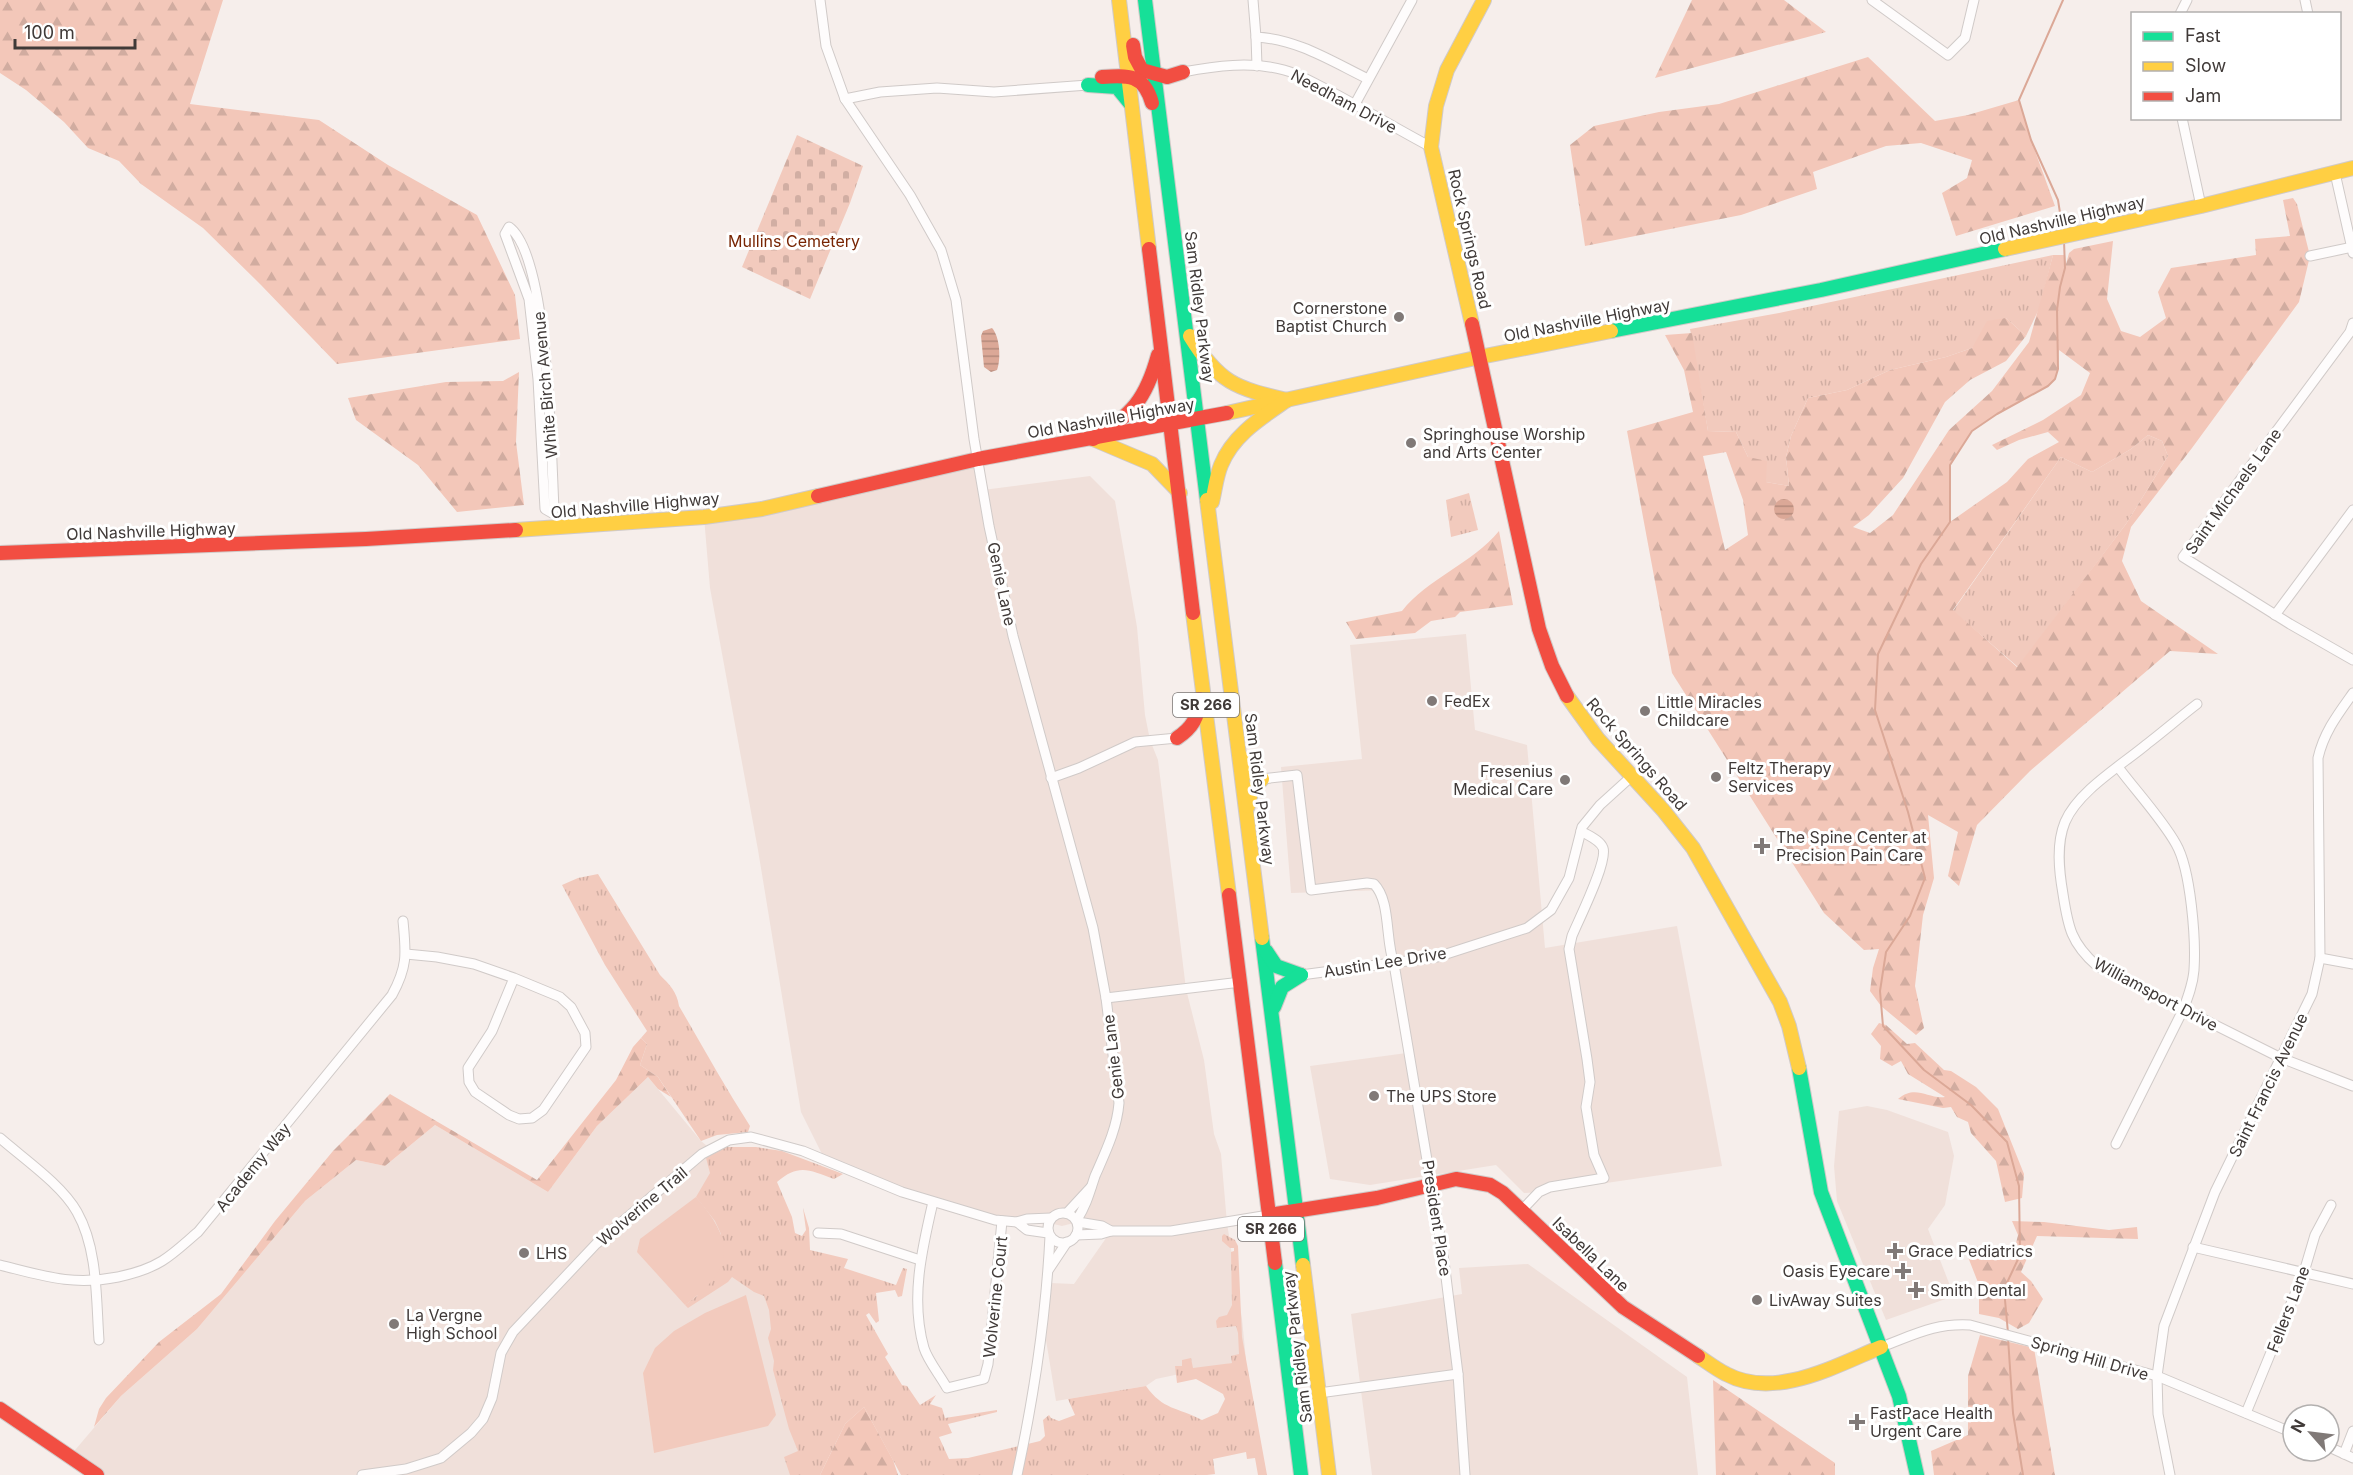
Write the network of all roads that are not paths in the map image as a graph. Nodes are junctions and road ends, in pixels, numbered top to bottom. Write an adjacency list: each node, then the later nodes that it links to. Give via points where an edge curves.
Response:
1 (820, 0): 20 (street, Genie Lane, via 826,46)
2 (1113, 0): 17 (main road, via 1120,56 1114,70)
3 (1119, 0): 16 (main road, Sam Ridley Parkway / SR 266)
4 (1128, 0): 15 (main road, via 1135,57 1142,70)
5 (1145, 0): 12 (main road, Sam Ridley Parkway / SR 266)
6 (1253, 0): 11 (street)
7 (1412, 0): 18 (street)
8 (1484, 0): 24 (main road, Rock Springs Road, via 1440,85 1432,118)
9 (1872, 0): 10 (street, via 1948,55 1965,38)
10 (1974, 0)
11 (1256, 37): 13 (street); 18 (street, via 1296,44)
12 (1152, 54): 14 (main road, via 1166,70); 15 (main road, Sam Ridley Parkway / SR 266)
13 (1257, 66): 14 (street, Needham Drive); 21 (street, Needham Drive, via 1298,75)
14 (1183, 72): 15 (main road, via 1167,77)
15 (1154, 74): 27 (main road, Sam Ridley Parkway / SR 266)
16 (1129, 76): 17 (main road); 22 (main road, Sam Ridley Parkway / SR 266); 27 (main road, via 1142,82 1150,94 1164,200)
17 (1102, 77): 19 (main road)
18 (1368, 79): 21 (street)
19 (1088, 85): 20 (street, via 994,92 937,88); 22 (main road, via 1117,87)
20 (845, 99): 40 (street, Genie Lane, via 910,195 941,250 956,300)
21 (1354, 104): 24 (street, Needham Drive)
22 (1132, 105): 34 (main road, Sam Ridley Parkway / SR 266)
23 (2182, 120): 28 (street)
24 (1431, 147): 35 (main road, Rock Springs Road)
25 (2353, 168): 26 (main road, Old Nashville Highway)
26 (2335, 173): 28 (main road, Old Nashville Highway); 30 (street)
27 (1171, 204): 33 (main road, Sam Ridley Parkway / SR 266)
28 (2201, 206): 35 (main road, Old Nashville Highway, via 1821,290)
29 (508, 227): 44 (street, White Birch Avenue, via 515,231 528,259 538,295 545,346)
30 (2353, 249): 31 (street)
31 (2310, 256)
32 (2353, 323): 46 (street, Saint Michaels Lane, via 2183,557)
33 (1187, 331): 36 (main road, via 1205,362 1220,377 1242,389); 37 (main road, Sam Ridley Parkway / SR 266)
34 (1160, 345): 38 (main road, Sam Ridley Parkway / SR 266); 39 (main road, via 1144,398 1123,421)
35 (1480, 357): 36 (main road, Old Nashville Highway); 55 (main road, Rock Springs Road, via 1539,629 1552,665 1569,700)
36 (1287, 400): 37 (main road, Old Nashville Highway); 43 (main road, via 1248,427 1231,445 1221,465)
37 (1198, 419): 38 (main road, Old Nashville Highway); 43 (main road, Sam Ridley Parkway / SR 266)
38 (1172, 424): 39 (main road, Old Nashville Highway); 41 (main road, Sam Ridley Parkway / SR 266)
39 (1093, 439): 40 (main road, Old Nashville Highway); 41 (main road, via 1152,464)
40 (978, 459): 45 (main road, Old Nashville Highway, via 762,509 704,517 366,539); 56 (street, Genie Lane, via 1013,636)
41 (1180, 493): 48 (main road, Sam Ridley Parkway / SR 266)
42 (2353, 510): 46 (street)
43 (1209, 512): 52 (main road, Sam Ridley Parkway / SR 266)
44 (552, 513)
45 (0, 553)
46 (2275, 615): 47 (street, Saint Michaels Lane)
47 (2353, 660)
48 (1201, 666): 51 (main road, via 1200,709 1194,726); 53 (main road, Sam Ridley Parkway / SR 266)
49 (2353, 693): 63 (street, Saint Francis Avenue, via 2329,726 2318,758)
50 (2197, 704): 54 (street, Williamsport Drive)
51 (1177, 738): 53 (main road, via 1199,741); 56 (street, via 1135,742)
52 (1239, 752): 57 (main road, via 1248,769); 58 (main road, Sam Ridley Parkway / SR 266)
53 (1212, 757): 68 (main road, Sam Ridley Parkway / SR 266)
54 (2118, 767): 70 (street, via 2177,845 2186,870 2194,971); 70 (street, Williamsport Drive, via 2071,811 2062,831 2059,863 2066,914 2078,948 2097,966)
55 (1632, 776): 59 (street, Austin Lee Drive, via 1600,805); 101 (main road, Rock Springs Road, via 1693,848 1780,1002 1798,1059 1821,1192)
56 (1051, 778): 69 (street, Genie Lane, via 1093,928)
57 (1262, 779): 58 (main road, via 1251,792); 64 (street, via 1297,775 1311,890 1367,883 1380,891)
58 (1247, 811): 61 (main road, Sam Ridley Parkway / SR 266)
59 (1581, 831): 64 (street, Austin Lee Drive, via 1569,878 1553,908 1527,928 1437,957); 81 (street, via 1603,846 1604,855 1569,948 1590,1082 1586,1107 1594,1155 1604,1178 1550,1187 1539,1192)
60 (403, 921): 62 (street, Academy Way)
61 (1264, 947): 66 (main road, via 1276,966); 71 (main road, Sam Ridley Parkway / SR 266)
62 (406, 954): 67 (street, via 474,964); 98 (street, Academy Way, via 402,977 392,995 198,1232 162,1262 131,1274)
63 (2320, 958): 65 (street); 72 (street, Saint Francis Avenue, via 2312,994)
64 (1394, 964): 66 (street, Austin Lee Drive); 76 (street, President Place)
65 (2353, 964)
66 (1301, 975): 71 (main road, via 1281,987)
67 (514, 978): 67 (street, via 560,997 571,1007 585,1032 586,1047 543,1110 532,1118 509,1115 475,1092 469,1082 468,1068 492,1031)
68 (1241, 982): 69 (street); 83 (main road, Sam Ridley Parkway / SR 266)
69 (1106, 998): 77 (street, Genie Lane, via 1119,1110)
70 (2183, 1010): 72 (street, Williamsport Drive); 75 (street)
71 (1272, 1013): 80 (main road, Sam Ridley Parkway / SR 266)
72 (2282, 1058): 73 (street, Williamsport Drive); 93 (street, Saint Francis Avenue, via 2215,1192)
73 (2353, 1086)
74 (0, 1138): 98 (street, via 77,1211 86,1232)
75 (2116, 1144)
76 (1432, 1184): 80 (main road, Isabella Lane, via 1377,1198); 81 (main road, Isabella Lane, via 1456,1179 1490,1185); 102 (street, President Place)
77 (1091, 1187): 82 (street, Genie Lane); 86 (street, Genie Lane, via 1089,1202)
78 (933, 1202): 85 (street, Wolverine Trail); 94 (street, Wolverine Court); 111 (street, Wolverine Trail, via 803,1151 751,1137 729,1140 702,1154 596,1244 513,1332 501,1353 492,1398 483,1419 471,1433 441,1458 406,1469)
79 (2331, 1205): 97 (street, Fellers Lane, via 2315,1235)
80 (1297, 1210): 83 (main road, Isabella Lane); 104 (main road, Sam Ridley Parkway / SR 266)
81 (1522, 1210): 101 (main road, Isabella Lane, via 1623,1307 1727,1375 1776,1383 1804,1379)
82 (1067, 1213): 84 (street); 86 (street)
83 (1269, 1215): 88 (street, via 1171,1231); 113 (main road, Sam Ridley Parkway / SR 266)
84 (1051, 1218): 87 (street, Wolverine Trail); 90 (street)
85 (1002, 1221): 87 (street, Wolverine Trail); 94 (street, Wolverine Court, via 984,1379 947,1388 924,1350 918,1320)
86 (1077, 1221): 88 (street); 91 (street)
87 (1017, 1222): 90 (street, Wolverine Trail, via 1028,1230)
88 (1111, 1231): 91 (street)
89 (818, 1233): 94 (street, via 841,1234)
90 (1049, 1234): 92 (street, via 1058,1242); 96 (street)
91 (1076, 1235): 92 (street)
92 (1067, 1242): 96 (street)
93 (2193, 1247): 97 (street); 103 (street, Saint Francis Avenue, via 2164,1326)
94 (920, 1260)
95 (0, 1265): 98 (street, Academy Way, via 50,1278)
96 (1048, 1271): 112 (street, via 1043,1331)
97 (2304, 1272): 99 (street); 106 (street, Fellers Lane)
98 (94, 1281): 100 (street)
99 (2353, 1284)
100 (99, 1340)
101 (1881, 1347): 103 (street, Spring Hill Drive, via 1935,1326 1970,1325); 116 (main road, Rock Springs Road, via 1899,1396)
102 (1458, 1374): 104 (street); 115 (street, President Place)
103 (2157, 1376): 106 (street, Spring Hill Drive); 117 (street, Saint Francis Avenue, via 2158,1414)
104 (1319, 1393): 114 (main road, Sam Ridley Parkway / SR 266)
105 (0, 1409): 110 (main road)
106 (2246, 1413): 107 (street, Spring Hill Drive)
107 (2281, 1427)
108 (2353, 1431): 109 (street)
109 (2348, 1456)
110 (97, 1475)
111 (362, 1475)
112 (1017, 1475)
113 (1301, 1475)
114 (1329, 1475)
115 (1465, 1475)
116 (1917, 1475)
117 (2170, 1475)

